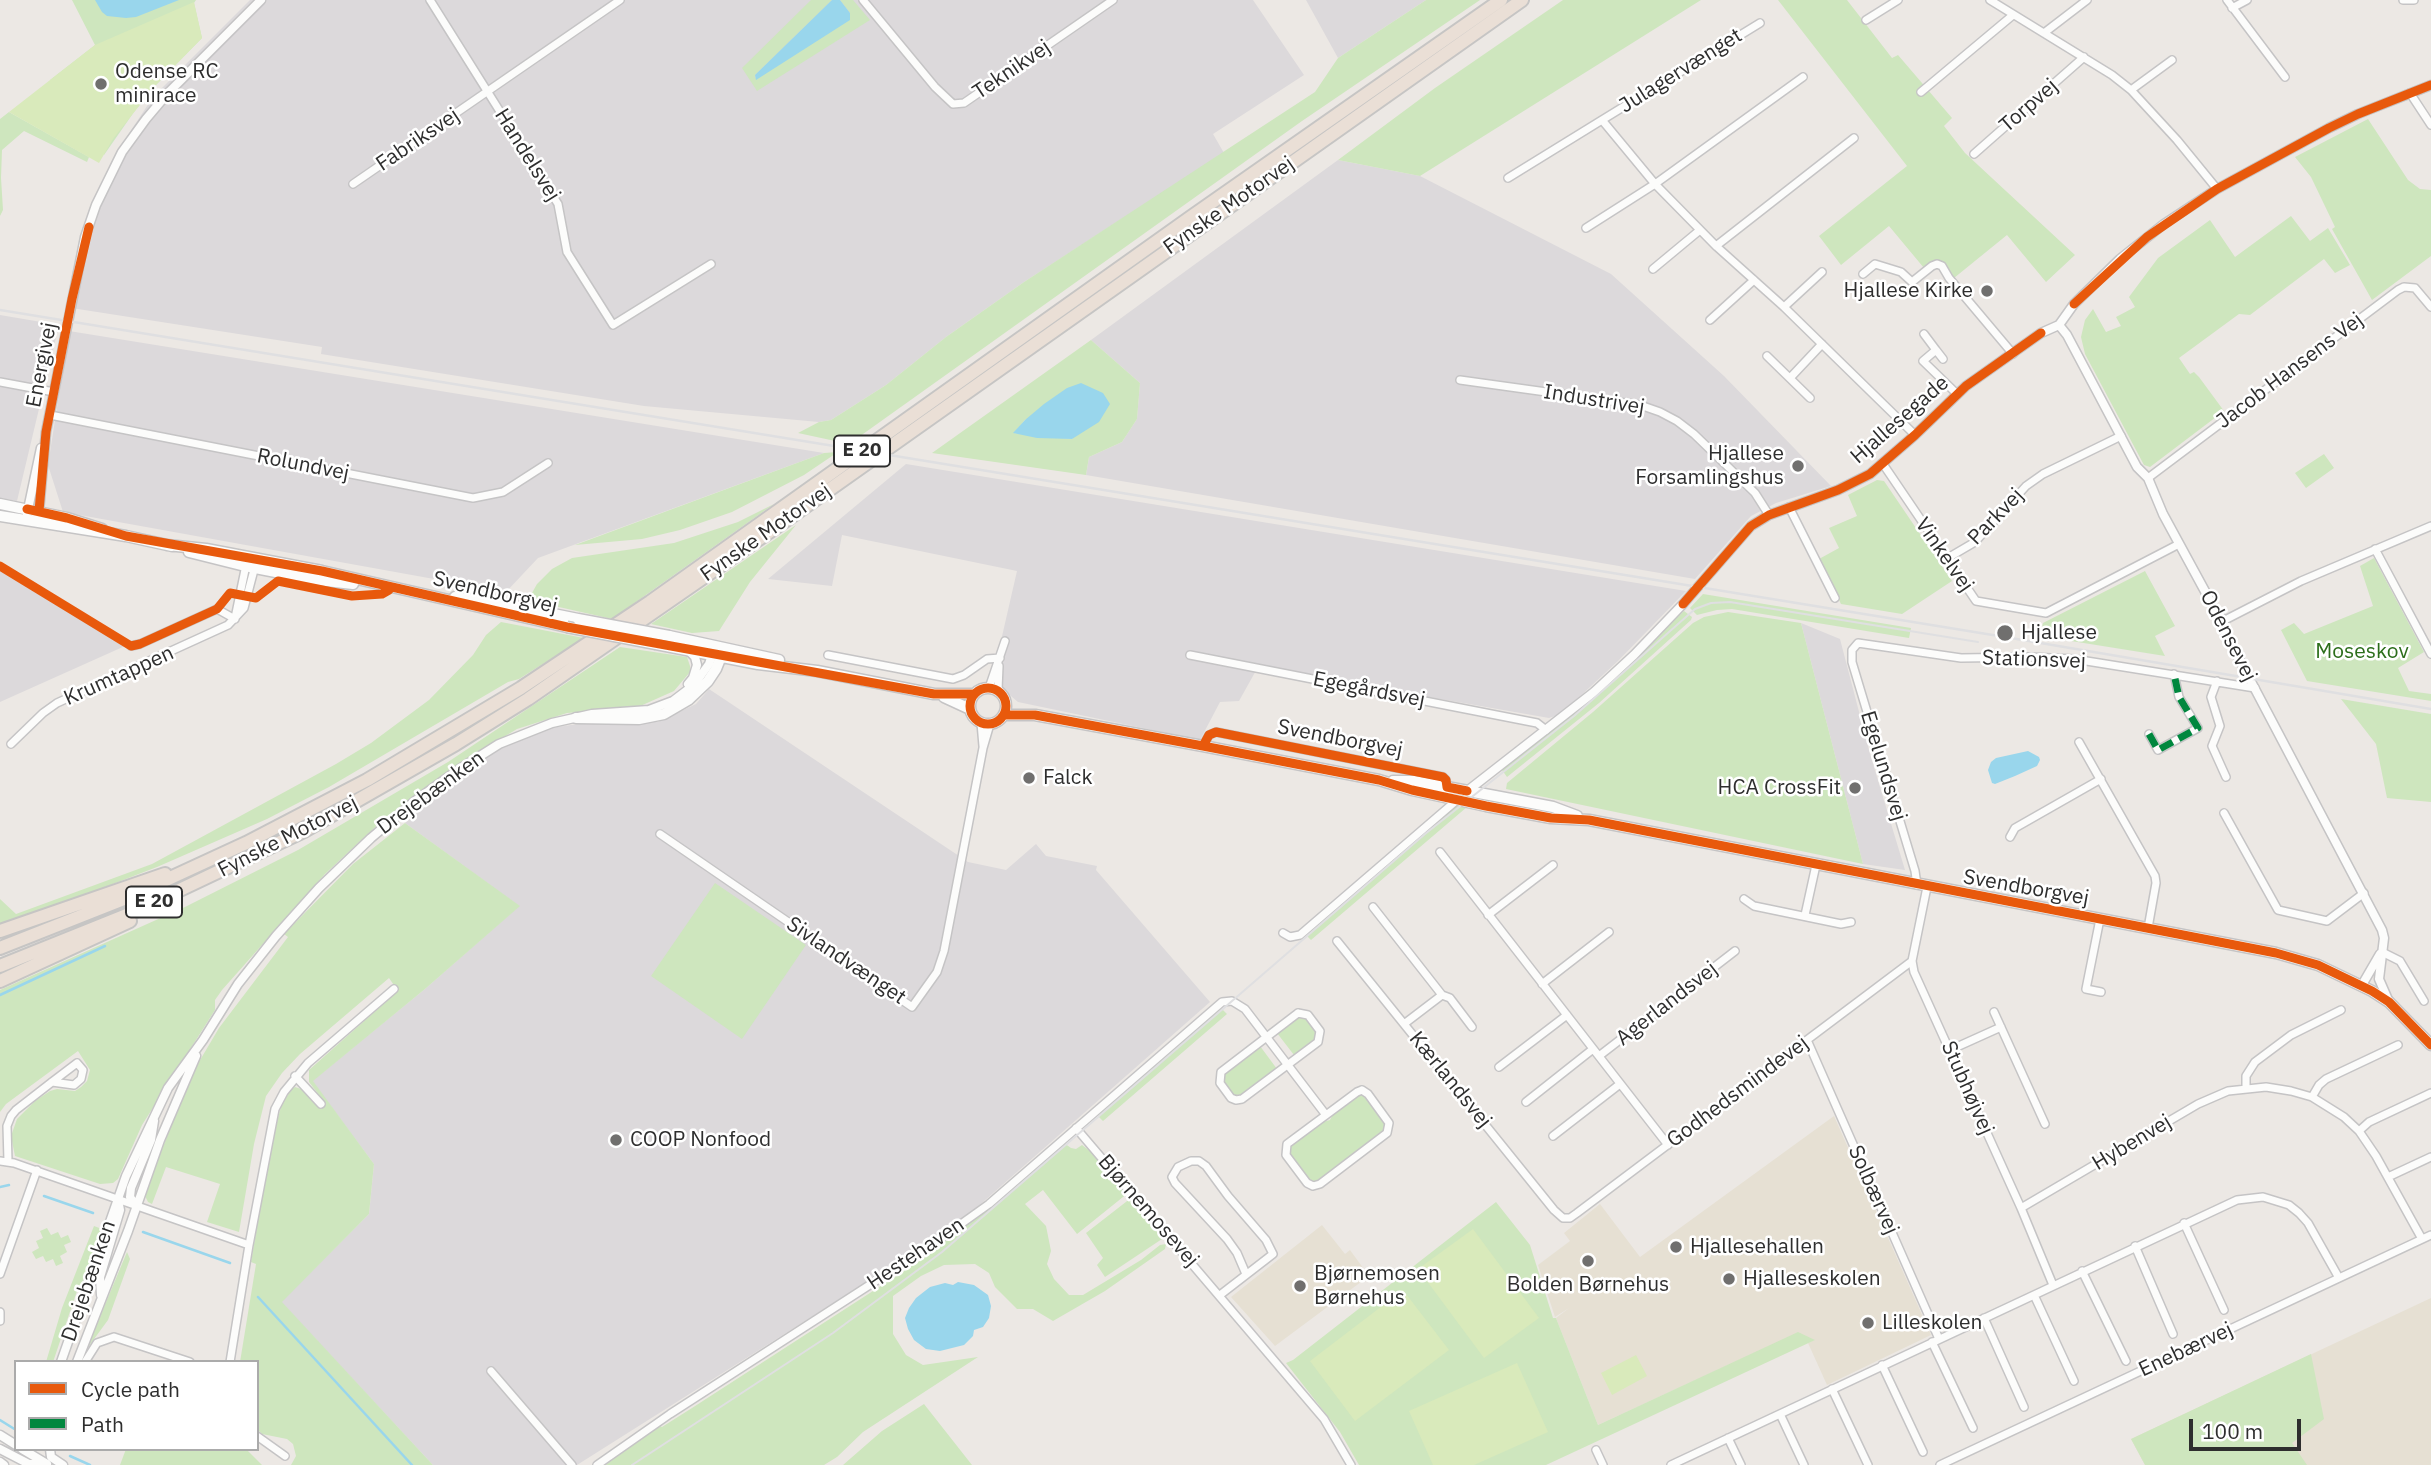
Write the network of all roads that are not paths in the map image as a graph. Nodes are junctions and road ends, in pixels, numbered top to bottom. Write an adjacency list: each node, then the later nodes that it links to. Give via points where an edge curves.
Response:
1 (261, 0): 58 (street, Energivej, via 168,93 122,152 85,237)
2 (430, 0): 26 (street, Handelsvej)
3 (620, 0): 26 (street, Fabriksvej)
4 (863, 0): 5 (street, Teknikvej, via 953,104 964,103)
5 (1113, 0)
6 (1501, 0): 126 (highway, Fynske Motorvej / E 20, via 585,646 367,780)
7 (1522, 0): 122 (highway, Fynske Motorvej / E 20, via 527,699)
8 (1898, 0): 17 (street)
9 (1990, 0): 16 (street)
10 (2087, 0): 19 (street)
11 (2227, 0): 15 (street)
12 (2247, 0): 15 (street)
13 (2403, 0): 14 (street)
14 (2414, 0)
15 (2232, 8): 23 (street)
16 (2013, 15): 19 (street); 27 (street)
17 (1866, 20)
18 (1760, 23): 29 (street, Julagervænget)
19 (2044, 33): 20 (street)
20 (2084, 58): 25 (street); 32 (street, Torpvej)
21 (2172, 60): 25 (street)
22 (1803, 77): 35 (street)
23 (2286, 77)
24 (2431, 85): 28 (street, Hjallesegade)
25 (2131, 90): 36 (street)
26 (488, 92): 34 (street, Fabriksvej); 40 (street, Handelsvej, via 558,204 567,252 613,325)
27 (1921, 92)
28 (2410, 93): 30 (street); 36 (street, Hjallesegade, via 2338,123)
29 (1602, 120): 33 (street, Julagervænget); 35 (street, Julagervænget)
30 (2431, 125)
31 (1854, 138): 39 (street)
32 (1974, 154)
33 (1508, 178)
34 (353, 184)
35 (1655, 184): 37 (street); 38 (street, Julagervænget)
36 (2217, 189): 48 (street, Hjallesegade, via 2120,259)
37 (1586, 228)
38 (1700, 230): 39 (street, Julagervænget); 41 (street)
39 (1716, 246): 44 (street, Julagervænget)
40 (711, 264)
41 (1653, 269)
42 (1822, 272): 45 (street)
43 (1863, 274): 52 (street, via 1874,264 1901,272 1912,282 1932,266 1942,266)
44 (1754, 280): 45 (street, Julagervænget); 47 (street)
45 (1784, 307): 50 (street, Julagervænget)
46 (2431, 307): 67 (street, Jacob Hansens Vej, via 2415,288 2398,290)
47 (1710, 320)
48 (2059, 324): 52 (street, Hjallesegade); 64 (street, Odensevej)
49 (1924, 334): 51 (street)
50 (1822, 344): 55 (street); 63 (street, Julagervænget)
51 (1936, 350): 54 (street); 59 (street, via 1923,361)
52 (2013, 354): 59 (street, Hjallesegade)
53 (1767, 356): 55 (street)
54 (1943, 359)
55 (1790, 378): 60 (street)
56 (1460, 380): 73 (street, Industrivej, via 1640,405 1660,412 1694,434 1755,493)
57 (0, 382): 58 (street, Energivej)
58 (54, 392): 61 (street, Energivej)
59 (1957, 394): 63 (street, Hjallesegade)
60 (1810, 398)
61 (50, 415): 62 (street, Energivej); 65 (street, Rolundvej, via 473,498 503,492)
62 (46, 432): 71 (street, Energivej); 72 (street, Energivej)
63 (1915, 435): 66 (street, Hjallesegade)
64 (2121, 436): 67 (street, Odensevej); 79 (street, Parkvej, via 2025,486 1975,542)
65 (548, 463)
66 (1882, 464): 69 (street, Hjallesegade, via 1860,480); 79 (street, Vinkelvej)
67 (2148, 478): 77 (street, Odensevej)
68 (0, 504): 72 (main road, Svendborgvej)
69 (1789, 507): 73 (street, Hjallesegade); 82 (street)
70 (0, 510): 72 (main road)
71 (39, 511): 72 (main road, Svendborgvej); 76 (main road, Svendborgvej)
72 (27, 515): 74 (main road, Svendborgvej); 76 (main road, Svendborgvej)
73 (1769, 515): 107 (street, Hjallesegade, via 1751,526 1634,654)
74 (0, 516)
75 (2431, 526): 78 (street)
76 (126, 536): 80 (main road, Svendborgvej)
77 (2179, 544): 79 (street, Vinkelvej, via 2046,613 1976,601); 84 (street, Odensevej)
78 (2375, 549): 84 (street); 90 (street)
79 (1946, 559)
80 (251, 563): 81 (main road, Svendborgvej, via 322,571); 83 (street)
81 (420, 593): 88 (main road, Svendborgvej, bridge); 89 (main road, Svendborgvej, bridge, via 474,598 669,636)
82 (1835, 598)
83 (235, 619): 86 (street, Krumtappen, via 217,609); 110 (street, Krumtappen, via 57,703)
84 (2223, 621): 96 (street, Odensevej)
85 (1005, 641): 93 (street)
86 (131, 646)
87 (1854, 647): 94 (street, Stationsvej, via 1861,642 1961,658 2074,659); 129 (street, Egelundsvej, via 1852,662)
88 (688, 650): 89 (main road, Svendborgvej); 101 (street, via 696,660 693,678)
89 (720, 652): 98 (main road, Svendborgvej); 101 (street, Drejebænken, via 686,693); 105 (main road, via 713,673 698,691 664,714 639,719)
90 (2431, 654)
91 (828, 655): 93 (street, via 953,679 987,659)
92 (1190, 655): 107 (street, Egegårdsvej, via 1537,723)
93 (1000, 658): 97 (street)
94 (2174, 674): 95 (street, Stationsvej); 108 (street, via 2179,697 2199,728 2158,750)
95 (2217, 681): 96 (street, Stationsvej); 112 (street, via 2211,697 2220,726 2212,746)
96 (2255, 688): 130 (street, Odensevej)
97 (993, 689): 99 (main road); 100 (main road)
98 (934, 694): 99 (main road, Svendborgvej); 102 (main road, Svendborgvej)
99 (974, 694): 102 (main road)
100 (1006, 703): 103 (main road); 104 (main road, Svendborgvej)
101 (657, 708): 105 (street, Drejebænken)
102 (970, 709): 106 (main road)
103 (1004, 715): 104 (main road, Svendborgvej); 106 (main road, via 997,722)
104 (1035, 715): 111 (main road, Svendborgvej)
105 (576, 718): 162 (street, Drejebænken, via 541,726 499,744 415,801 371,838 276,936 238,984)
106 (986, 723): 123 (street, Sivlandvænget, via 944,951 937,972 912,1007)
107 (1546, 730): 116 (street, Hjallesegade)
108 (2149, 734)
109 (2079, 742): 113 (street)
110 (11, 744)
111 (1203, 746): 114 (main road, Svendborgvej); 115 (street, Svendborgvej, via 1216,732 1443,777)
112 (2227, 777)
113 (2101, 779): 124 (street, via 2015,828); 137 (street, via 2155,876)
114 (1379, 780): 115 (main road, Svendborgvej); 117 (main road, Svendborgvej)
115 (1447, 787): 116 (main road, Svendborgvej)
116 (1468, 791): 117 (street, Hjallesegade); 120 (main road, Svendborgvej, via 1553,807)
117 (1457, 800): 120 (main road, Svendborgvej, via 1551,818); 140 (street, via 1300,934 1290,937)
118 (2224, 813): 121 (street)
119 (2239, 817): 121 (street)
120 (1589, 820): 128 (main road, Svendborgvej)
121 (2229, 823): 130 (street, via 2278,910 2327,921)
122 (304, 831): 146 (highway, Fynske Motorvej / E 20, via 129,914); 147 (highway, via 242,868)
123 (660, 834)
124 (2010, 837)
125 (1440, 852): 133 (street)
126 (199, 865): 138 (highway, via 145,879); 142 (highway, Fynske Motorvej / E 20)
127 (1553, 865): 133 (street)
128 (1816, 865): 129 (main road, Svendborgvej); 134 (street)
129 (1922, 886): 135 (main road, Svendborgvej); 145 (street)
130 (2364, 893): 144 (street, Odensevej, via 2382,930)
131 (1744, 899): 134 (street, via 1754,906)
132 (1373, 907): 152 (street)
133 (1488, 915): 148 (street)
134 (1805, 915): 136 (street, via 1841,924)
135 (2100, 919): 137 (main road, Svendborgvej); 151 (street, Svendborgvej, via 2086,989)
136 (1852, 922)
137 (2148, 928): 149 (main road, Svendborgvej, via 2298,958)
138 (0, 931)
139 (1609, 932): 148 (street)
140 (1283, 933)
141 (1337, 941): 158 (street, Kærlandsvej)
142 (0, 948)
143 (1735, 951): 168 (street, Agerlandsvej)
144 (2382, 952): 149 (street); 153 (street, via 2400,961); 154 (street, Odensevej, via 2379,979)
145 (1912, 961): 163 (street, Godhedsmindevej); 167 (street, Stubhøjvej)
146 (0, 966)
147 (0, 981)
148 (1542, 984): 157 (street)
149 (2362, 985): 154 (main road, Svendborgvej)
150 (394, 989): 171 (street)
151 (2101, 992)
152 (1443, 995): 158 (street); 159 (street)
153 (2424, 1001)
154 (2389, 1002): 165 (main road, Svendborgvej)
155 (2341, 1010): 174 (street, via 2291,1035 2255,1062 2246,1076)
156 (1994, 1012): 160 (street)
157 (1567, 1015): 166 (street); 170 (street)
158 (1404, 1024): 193 (street, Kærlandsvej)
159 (1472, 1027)
160 (2001, 1027): 167 (street); 181 (street)
161 (1267, 1037): 169 (street); 169 (street, via 1298,1013 1308,1015 1320,1031 1320,1039); 169 (street, via 1221,1072 1220,1083 1231,1098 1242,1099); 182 (street, Hestehaven, via 1237,1002 1226,1000)
162 (203, 1040): 179 (street, Drejebænken); 191 (street, Drejebænken)
163 (1807, 1040): 185 (street, Godhedsmindevej); 213 (street, Solbærvej)
164 (2398, 1045): 176 (street, via 2326,1079)
165 (2431, 1045)
166 (1593, 1049): 168 (street); 177 (street)
167 (1950, 1050): 192 (street, Stubhøjvej)
168 (1599, 1056): 173 (street)
169 (1288, 1065): 180 (street)
170 (1500, 1068)
171 (295, 1076): 178 (street); 197 (street, via 275,1109)
172 (52, 1082): 187 (street, Drejebænken, via 11,1116)
173 (1620, 1084): 184 (street); 185 (street)
174 (2246, 1088): 176 (street, Hybenvej, via 2291,1090); 192 (street, Hybenvej, via 2198,1104)
175 (2431, 1093): 183 (street)
176 (2312, 1097): 183 (street, Hybenvej)
177 (1526, 1102)
178 (321, 1104)
179 (155, 1112): 190 (street, Drejebænken); 191 (street, via 151,1140 131,1188)
180 (1326, 1115): 180 (street, via 1362,1090 1390,1128 1313,1186 1285,1149)
181 (2045, 1124)
182 (1076, 1128): 205 (street, Bjørnemosevej); 241 (street, Hestehaven, via 989,1204 933,1244)
183 (2359, 1131): 189 (street, Hybenvej)
184 (1553, 1136)
185 (1668, 1145): 193 (street, Godhedsmindevej, via 1577,1213)
186 (2431, 1157): 189 (street)
187 (4, 1161): 188 (street, Drejebænken)
188 (37, 1170): 190 (street, Drejebænken); 200 (street)
189 (2388, 1177): 196 (street, Hybenvej)
190 (118, 1200): 191 (street, Drejebænken); 203 (street, Drejebænken); 207 (street, via 120,1210 100,1277)
191 (136, 1206): 197 (street, Drejebænken); 207 (street, Drejebænken)
192 (2021, 1208): 204 (street, Stubhøjvej)
193 (1563, 1218)
194 (2184, 1223): 198 (street); 202 (street, via 2237,1200 2276,1200 2308,1223); 208 (street)
195 (2431, 1235): 196 (street, Enebærvej)
196 (2421, 1240): 202 (street, Enebærvej)
197 (249, 1245): 219 (street)
198 (2135, 1246): 199 (street); 212 (street)
199 (2082, 1271): 204 (street); 220 (street)
200 (0, 1274)
201 (1246, 1274): 201 (street, Bjørnemosevej, via 1273,1254 1266,1240 1206,1166 1191,1161 1178,1167 1172,1177 1175,1183 1227,1239); 205 (street, Bjørnemosevej)
202 (2339, 1278): 247 (street, Enebærvej)
203 (89, 1281): 214 (street, Drejebænken, via 71,1331 73,1339); 215 (street, via 79,1293)
204 (2053, 1285): 206 (street)
205 (1220, 1294): 242 (street, Bjørnemosevej, via 1324,1419)
206 (2034, 1294): 210 (street); 223 (street)
207 (101, 1298): 216 (street, Drejebænken)
208 (2224, 1310)
209 (0, 1312): 211 (street)
210 (1984, 1318): 213 (street); 225 (street)
211 (0, 1321)
212 (2173, 1334)
213 (1936, 1341): 221 (street); 227 (street, Solbærvej)
214 (62, 1360)
215 (62, 1360)
216 (77, 1360)
217 (86, 1360): 218 (street, Drejebænken, via 97,1343 114,1337)
218 (184, 1360)
219 (230, 1360)
220 (2126, 1361)
221 (1882, 1365): 224 (street); 233 (street)
222 (491, 1371): 240 (street)
223 (2074, 1381)
224 (1832, 1389): 226 (street); 246 (street)
225 (2024, 1406)
226 (1780, 1414): 229 (street); 245 (street)
227 (1973, 1428)
228 (259, 1438): 234 (street)
229 (1728, 1438): 237 (street); 244 (street)
230 (0, 1449): 236 (street)
231 (1596, 1450): 243 (street)
232 (50, 1451): 239 (street)
233 (1923, 1452)
234 (285, 1457)
235 (0, 1462): 238 (street)
236 (36, 1462)
237 (1675, 1464)
238 (5, 1465)
239 (63, 1465)
240 (572, 1465)
241 (597, 1465)
242 (1351, 1465)
243 (1603, 1465)
244 (1741, 1465)
245 (1804, 1465)
246 (1868, 1465)
247 (1940, 1465)

